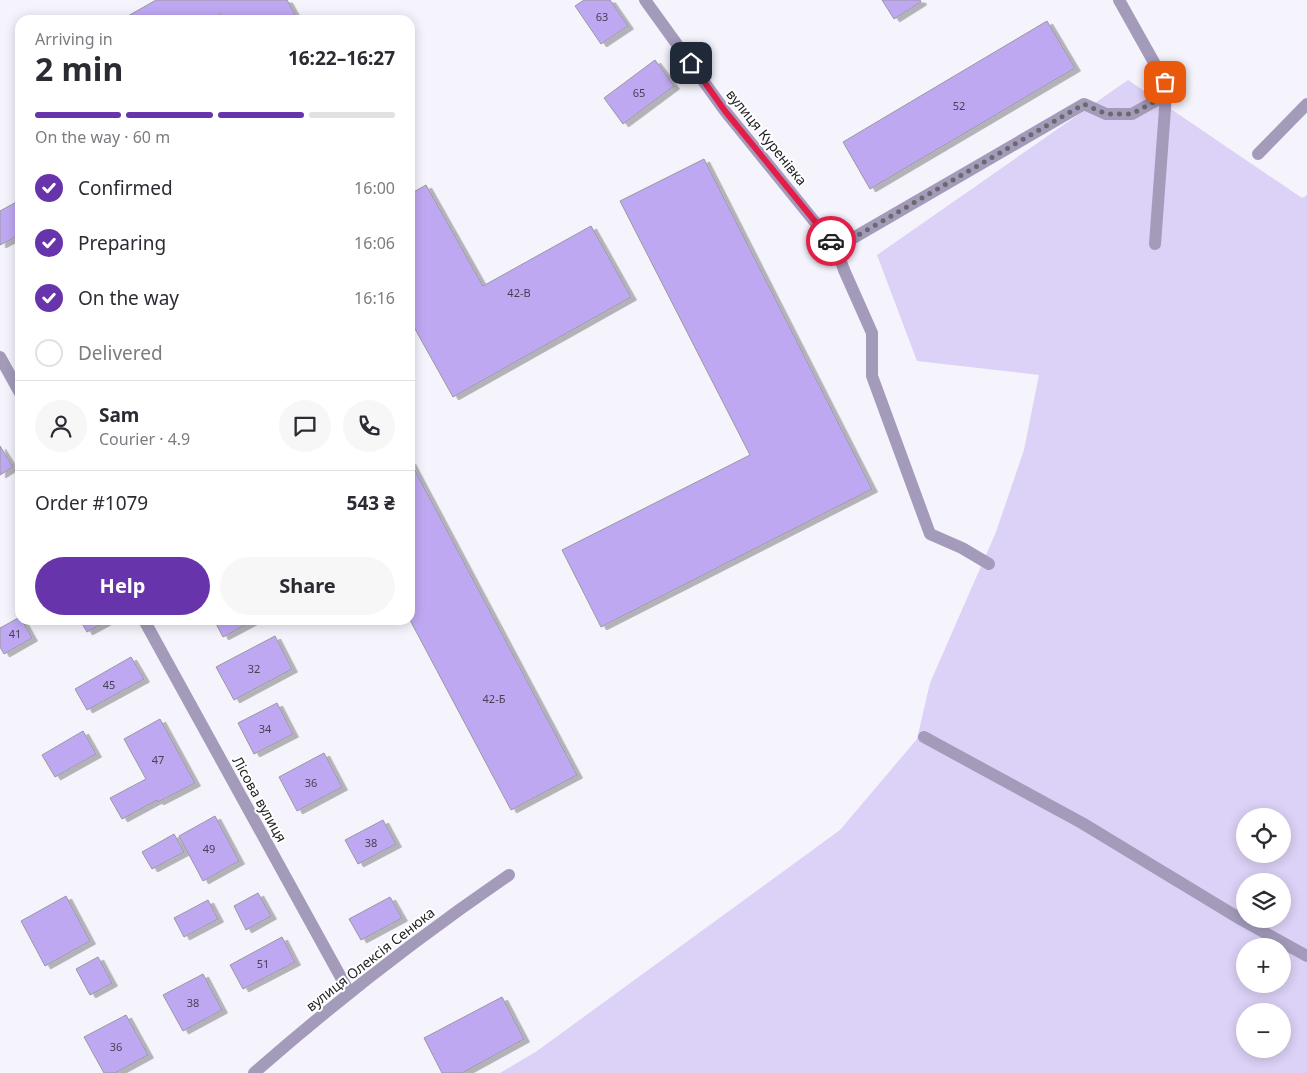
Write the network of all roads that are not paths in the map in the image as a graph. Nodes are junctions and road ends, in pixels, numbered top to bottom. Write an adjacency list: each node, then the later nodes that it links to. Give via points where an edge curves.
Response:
1 (645, 0): 7 (street, вулиця Куренівка, via 725,111)
2 (1119, 0): 3 (street, via 1165,82)
3 (1166, 95): 6 (street); 7 (street, via 1132,114 1106,114 1084,104)
4 (1307, 104): 5 (street)
5 (1258, 154)
6 (1155, 244)
7 (836, 248): 10 (street, вулиця Куренівка, via 872,333 872,376 930,534)
8 (0, 357): 9 (street)
9 (15, 384)
10 (989, 564)
11 (147, 625): 15 (street, Лісова вулиця)
12 (924, 737): 14 (street, via 1082,823)
13 (509, 874): 15 (street, вулиця Олексія Сенюка)
14 (1307, 956)
15 (349, 992): 16 (street, вулиця Олексія Сенюка)
16 (254, 1073)

